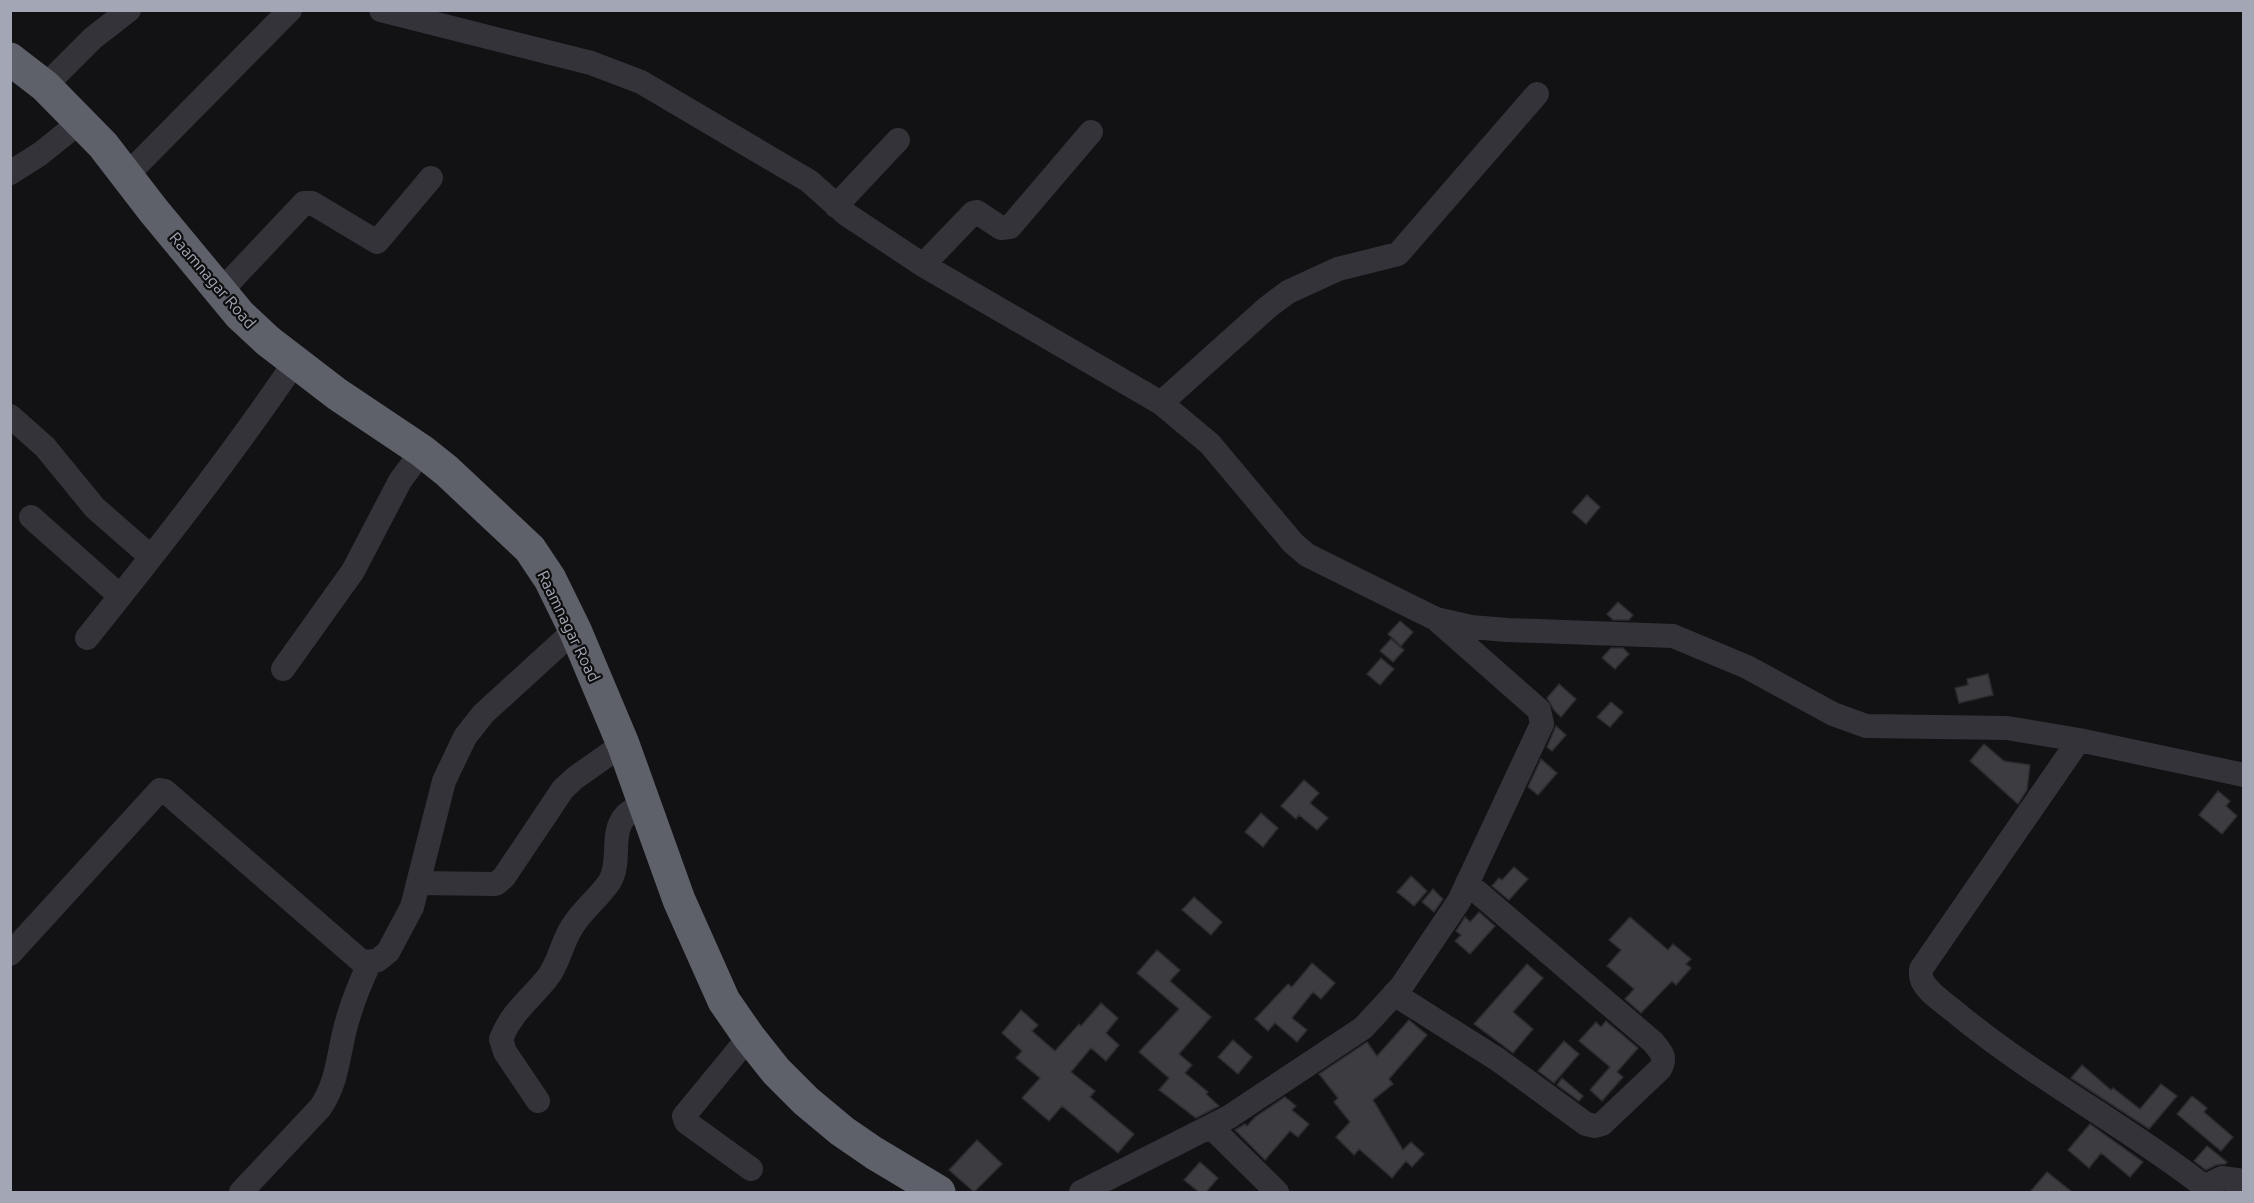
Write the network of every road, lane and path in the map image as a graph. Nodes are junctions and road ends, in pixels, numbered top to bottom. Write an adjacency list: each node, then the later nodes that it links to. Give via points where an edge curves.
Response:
1 (129, 10): 5 (street, via 93,38)
2 (290, 10): 11 (street)
3 (381, 10): 13 (street, via 591,63 641,82 809,181)
4 (10, 59): 5 (highway, Raamnagar Road)
5 (45, 86): 7 (highway, Raamnagar Road)
6 (1537, 94): 17 (street, via 1398,254 1338,269 1288,292)
7 (81, 121): 10 (street); 11 (highway, Raamnagar Road)
8 (1091, 132): 14 (street, via 1010,227 1000,228 973,213)
9 (898, 140): 13 (street)
10 (10, 173)
11 (126, 175): 15 (highway, Raamnagar Road)
12 (431, 178): 15 (street, via 377,242 304,203)
13 (836, 206): 14 (street)
14 (923, 265): 17 (street)
15 (220, 292): 16 (highway, Raamnagar Road, via 240,315)
16 (295, 362): 19 (highway, Raamnagar Road); 21 (street)
17 (1161, 403): 23 (street, via 1210,444 1307,555)
18 (10, 416): 21 (street, via 45,447 95,508)
19 (422, 452): 24 (highway, Raamnagar Road, via 530,549); 26 (street, via 400,481 353,571)
20 (31, 517): 22 (street)
21 (151, 557): 22 (street)
22 (120, 596): 25 (street)
23 (1436, 619): 27 (street, via 1507,630 1672,636 1747,667 1833,714 1866,726 2007,728); 32 (street, via 1539,710 1542,724)
24 (575, 630): 28 (highway, Raamnagar Road); 31 (street, via 483,714 455,753)
25 (87, 638)
26 (283, 669)
27 (2079, 740): 29 (street); 40 (street, via 1922,969 1922,982 1997,1045 2201,1184 2227,1177)
28 (623, 744): 30 (highway, Raamnagar Road); 31 (street, via 563,789 496,884)
29 (2244, 774)
30 (645, 803): 36 (highway, Raamnagar Road, via 702,953 724,1001); 37 (street, via 626,814 620,823 613,876 573,924 550,974 512,1015 501,1039)
31 (418, 883): 34 (street, via 400,933 388,952)
32 (1467, 884): 35 (street); 35 (street, via 1653,1042 1664,1055 1664,1063 1602,1124 1586,1124 1497,1059)
33 (10, 954): 34 (street, via 160,790 361,961)
34 (370, 962): 42 (street, via 350,1009 328,1096)
35 (1394, 994): 38 (street, via 1363,1028 1333,1050)
36 (749, 1037): 39 (street, via 684,1116 686,1122); 41 (highway, Raamnagar Road, via 776,1071 815,1109)
37 (538, 1101)
38 (1211, 1127): 43 (street); 44 (street)
39 (751, 1169)
40 (2244, 1180)
41 (927, 1189)
42 (241, 1192)
43 (1081, 1192)
44 (1277, 1192)

